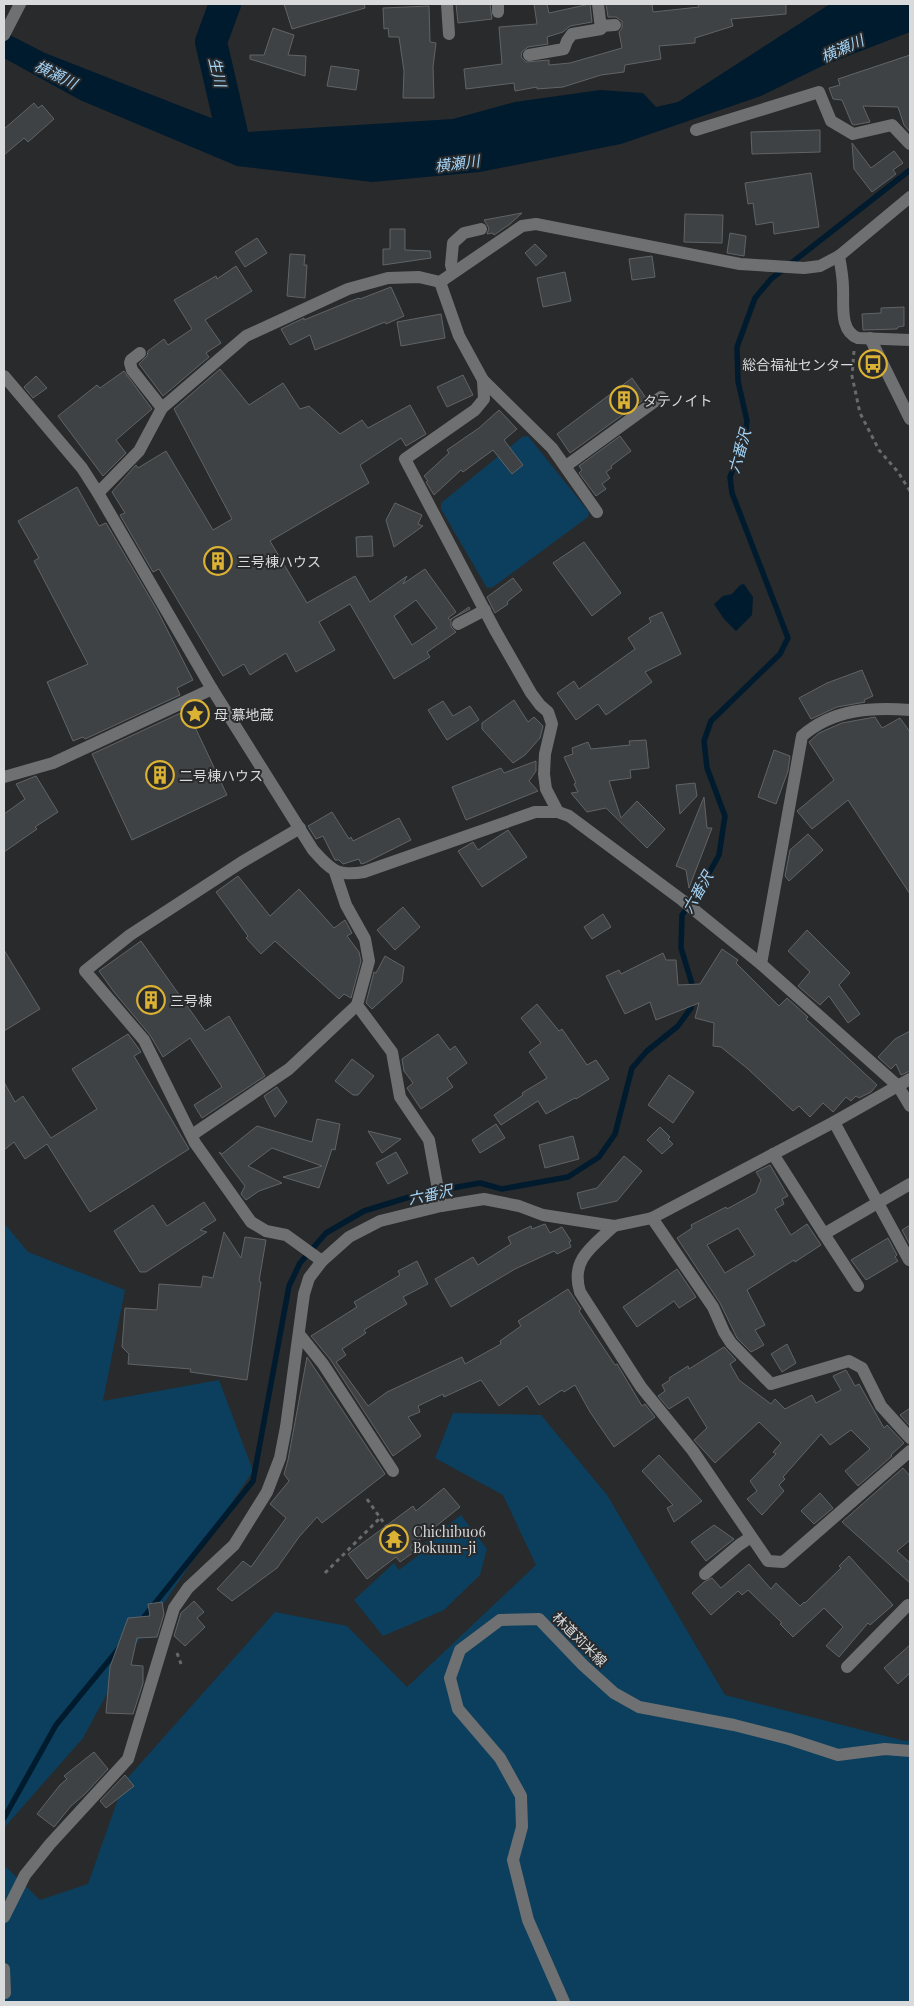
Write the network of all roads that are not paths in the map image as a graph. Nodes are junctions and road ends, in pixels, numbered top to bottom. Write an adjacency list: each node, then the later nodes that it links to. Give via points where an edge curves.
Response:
1 (20, 4): 7 (street)
2 (447, 4): 6 (street)
3 (598, 4): 5 (street)
4 (615, 25): 5 (street)
5 (600, 26): 8 (street, via 601,29 572,34 564,49)
6 (449, 34)
7 (4, 35)
8 (529, 55)
9 (696, 130): 10 (street, via 819,92 832,121 853,134 892,125)
10 (910, 144)
11 (910, 197): 13 (street)
12 (481, 229): 14 (street, via 464,233 453,243)
13 (839, 256): 14 (street, via 820,266 804,268 740,264 536,224 522,226); 16 (street, via 845,325 851,336)
14 (453, 272): 15 (street)
15 (440, 282): 20 (street, via 459,336); 22 (street, via 388,278 348,289 246,336)
16 (864, 338): 17 (street); 23 (street)
17 (910, 340)
18 (140, 353): 22 (street, via 131,360 132,370)
19 (4, 376): 25 (street, via 82,468)
20 (483, 380): 24 (street); 27 (street, via 484,399 475,410 405,459)
21 (661, 397): 24 (street)
22 (162, 408): 25 (street, via 139,451)
23 (910, 419)
24 (566, 466): 26 (street)
25 (98, 493): 29 (street)
26 (597, 512)
27 (485, 610): 28 (street); 32 (street, via 531,693 548,712 552,724 544,774 546,789)
28 (458, 624)
29 (212, 689): 31 (street, via 53,763); 33 (street)
30 (910, 710): 35 (street, via 879,708 845,714 815,725 802,736)
31 (4, 777)
32 (558, 812): 34 (street, via 535,812 364,872 350,875); 35 (street, via 579,822)
33 (300, 828): 34 (street, via 313,850); 41 (street, via 130,935 85,972 144,1040)
34 (335, 872): 36 (street, via 346,905 365,939 369,961)
35 (761, 964): 38 (street)
36 (357, 1005): 41 (street, via 289,1069); 44 (street, via 392,1052 400,1096 430,1140)
37 (910, 1079): 38 (street)
38 (898, 1086): 39 (street); 40 (street)
39 (910, 1106)
40 (834, 1122): 42 (street); 45 (street)
41 (192, 1135): 49 (street, via 251,1222 286,1235)
42 (773, 1154): 46 (street); 48 (street)
43 (910, 1184): 45 (street)
44 (441, 1202): 47 (street, via 484,1199 519,1206 543,1216); 49 (street, via 380,1221 349,1237)
45 (878, 1203): 48 (street); 50 (street)
46 (652, 1218): 47 (street); 53 (street, via 713,1306 731,1343 762,1376 772,1384 849,1361 862,1368 881,1406)
47 (614, 1226): 56 (street, via 587,1252 576,1269 580,1292 641,1387 693,1451)
48 (824, 1234): 51 (street)
49 (322, 1260): 52 (street, via 309,1278 304,1294)
50 (909, 1260)
51 (858, 1286)
52 (299, 1334): 55 (street, via 323,1364); 61 (street, via 280,1458 267,1492 234,1545 188,1588 174,1608 128,1759 50,1844 26,1875)
53 (910, 1438)
54 (910, 1451): 56 (street, via 783,1562 768,1561)
55 (393, 1471)
56 (752, 1537): 57 (street)
57 (705, 1574)
58 (910, 1607): 59 (street, via 908,1605)
59 (847, 1667)
60 (910, 1751): 64 (street, 林道苅米線, via 885,1749 838,1754 734,1725 639,1707 614,1693 539,1619 500,1620 481,1633 460,1650 450,1678 458,1709 500,1758 521,1796 522,1827 513,1860 528,1920)
61 (4, 1917)
62 (4, 1969): 63 (street)
63 (5, 1993)
64 (564, 2002)

